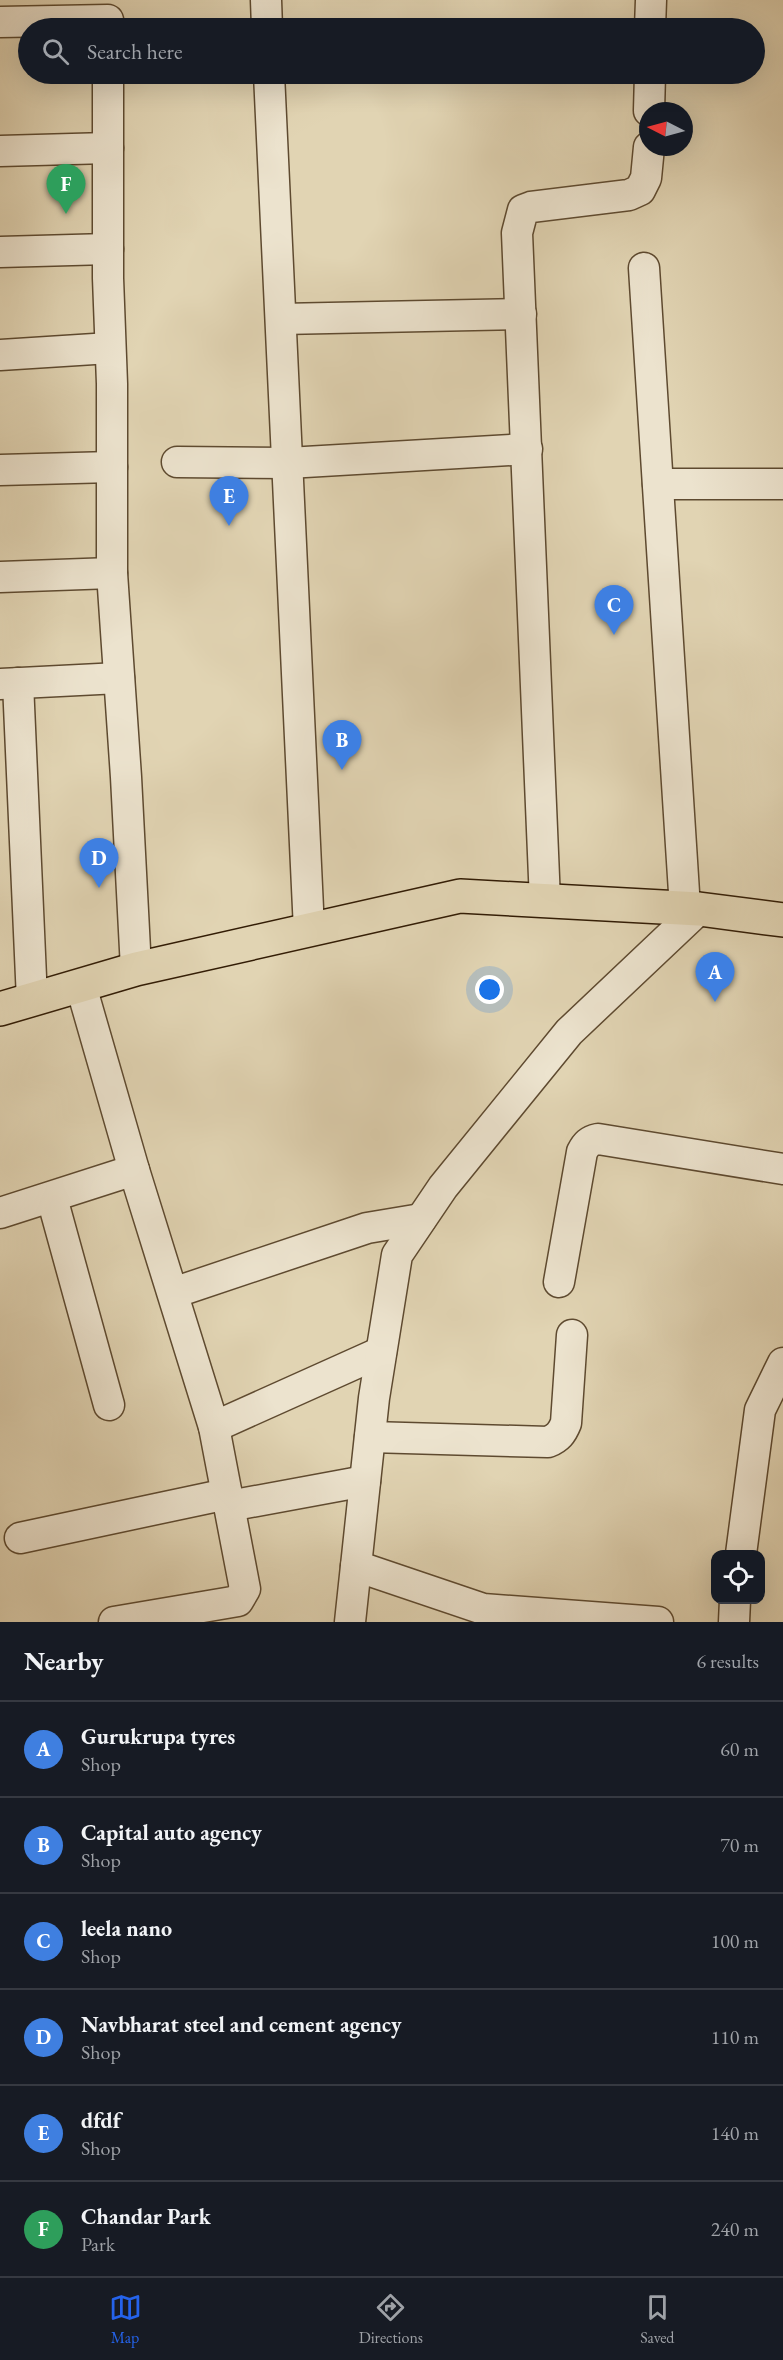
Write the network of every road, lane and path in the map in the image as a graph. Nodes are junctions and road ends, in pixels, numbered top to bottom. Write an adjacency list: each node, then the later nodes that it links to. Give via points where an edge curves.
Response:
1 (266, 0): 5 (street)
2 (651, 0): 6 (street)
3 (108, 16): 4 (street)
4 (72, 18)
5 (267, 18)
6 (650, 18)
7 (18, 21): 8 (street)
8 (0, 22)
9 (108, 84): 13 (street)
10 (269, 84): 20 (street)
11 (650, 84): 12 (street)
12 (650, 102)
13 (108, 148): 14 (street); 16 (street)
14 (0, 151)
15 (648, 156): 19 (street, via 646,178 640,190 629,195 523,210 517,234)
16 (108, 249): 17 (street); 21 (street)
17 (0, 252)
18 (644, 268): 28 (street)
19 (521, 314): 20 (street); 23 (street)
20 (281, 319): 25 (street)
21 (110, 348): 22 (street); 26 (street)
22 (0, 355)
23 (526, 449): 25 (street); 34 (street)
24 (177, 462): 25 (street)
25 (288, 463): 37 (street)
26 (112, 467): 27 (street); 30 (street)
27 (0, 470)
28 (658, 484): 29 (street); 35 (street)
29 (783, 484)
30 (112, 573): 31 (street); 32 (street)
31 (0, 577)
32 (119, 678): 33 (street); 38 (street)
33 (9, 684): 40 (street)
34 (545, 901): 35 (highway); 37 (highway, via 460,896)
35 (692, 908): 36 (highway); 46 (street, via 568,1032)
36 (783, 920)
37 (309, 930): 38 (highway)
38 (136, 969): 39 (highway)
39 (81, 986): 40 (highway); 42 (street)
40 (32, 1000): 41 (highway)
41 (0, 1010)
42 (134, 1170): 44 (street); 48 (street)
43 (783, 1170): 47 (street, via 592,1140 582,1152)
44 (52, 1198): 45 (street); 52 (street)
45 (0, 1213)
46 (421, 1219): 48 (street, via 367,1228); 50 (street, via 397,1255)
47 (559, 1282)
48 (172, 1293): 53 (street)
49 (572, 1335): 54 (street, via 566,1423 556,1439 548,1442)
50 (381, 1352): 53 (street); 54 (street)
51 (783, 1363): 58 (street, via 760,1410)
52 (109, 1405)
53 (214, 1427): 56 (street)
54 (369, 1437): 55 (street)
55 (365, 1481): 56 (street); 59 (street)
56 (228, 1500): 57 (street); 61 (street, via 245,1589 238,1601)
57 (20, 1538)
58 (742, 1550)
59 (356, 1566): 62 (street); 63 (street, via 483,1609)
60 (735, 1604): 64 (street)
61 (114, 1622)
62 (350, 1622)
63 (658, 1622)
64 (735, 1622)

